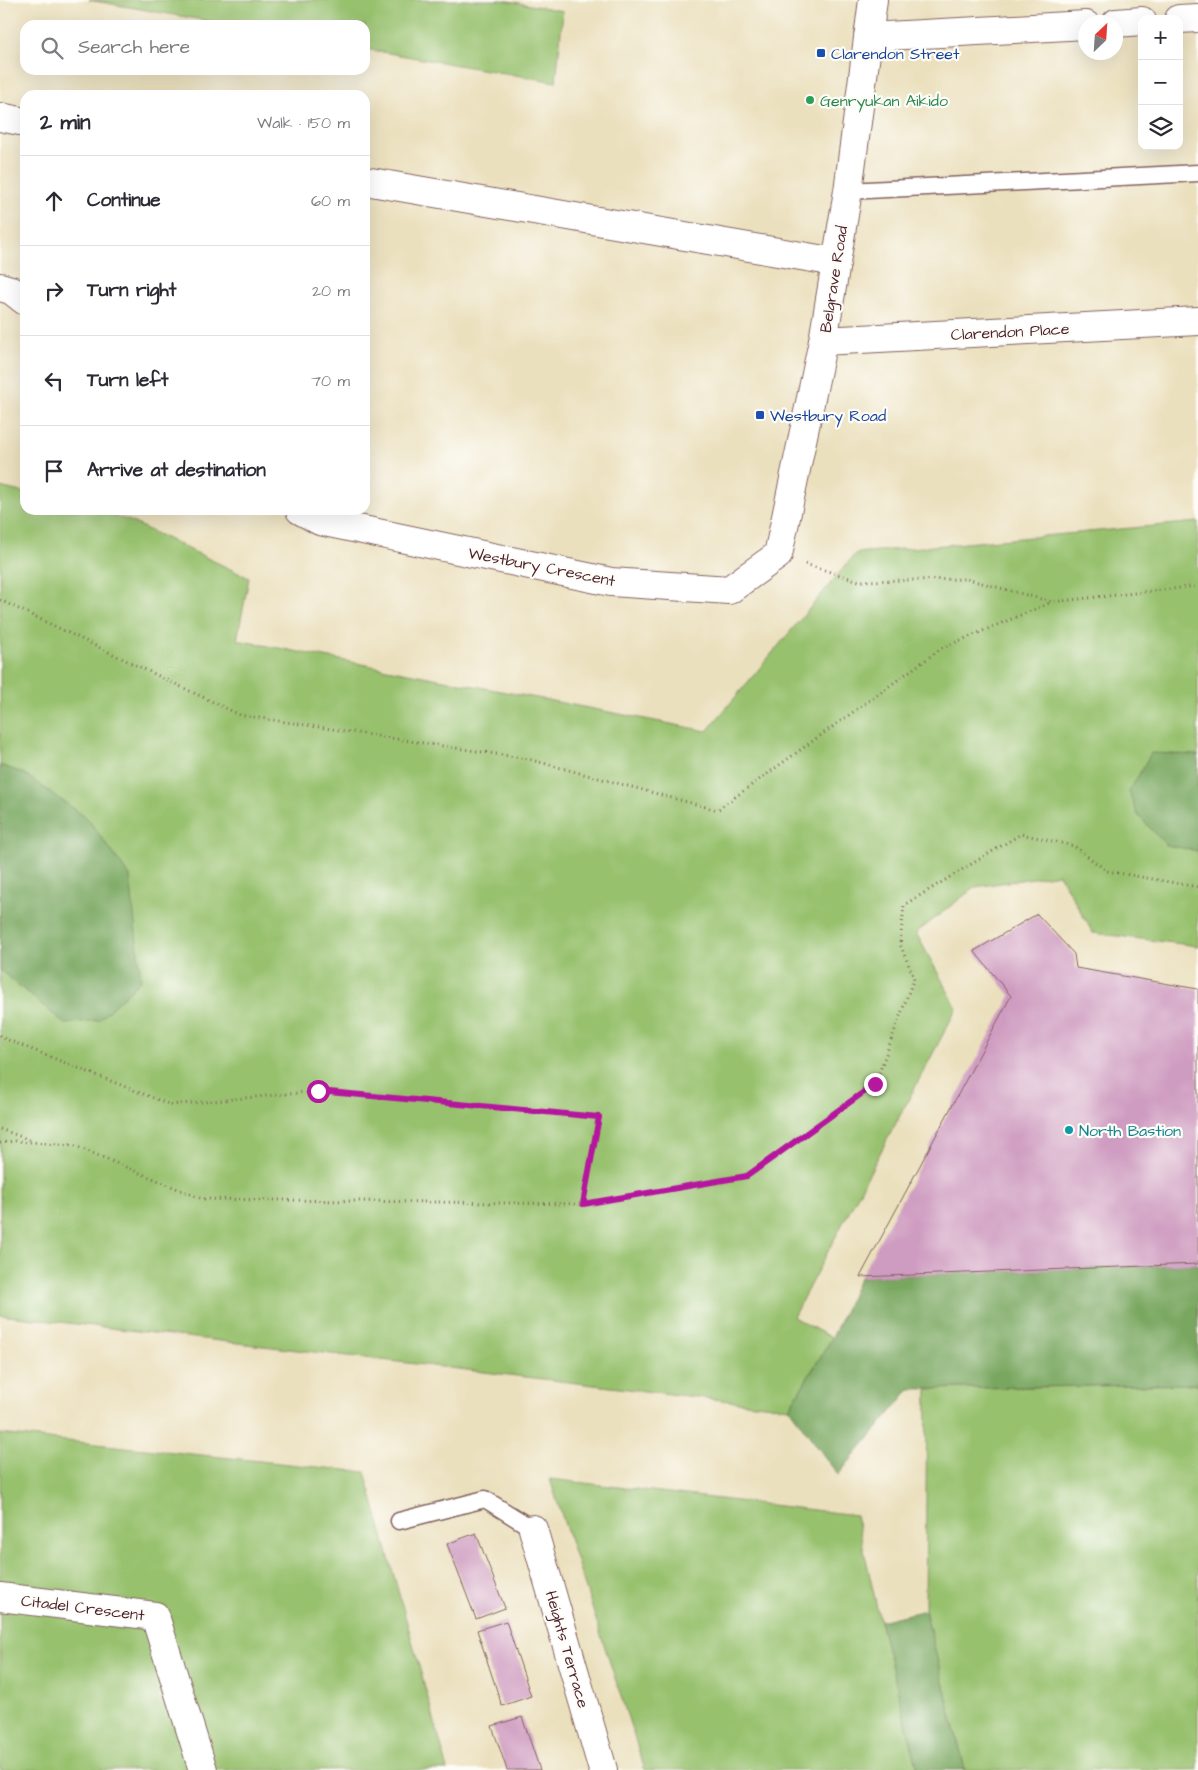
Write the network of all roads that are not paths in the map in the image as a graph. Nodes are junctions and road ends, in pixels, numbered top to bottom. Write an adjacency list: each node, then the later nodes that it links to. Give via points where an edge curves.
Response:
1 (873, 0): 7 (street, Belgrave Road)
2 (1198, 18): 3 (street)
3 (1183, 19)
4 (1138, 22): 5 (street)
5 (1123, 23)
6 (1078, 25): 7 (street)
7 (868, 37): 12 (street, Belgrave Road)
8 (0, 117): 9 (street)
9 (20, 121)
10 (1198, 173): 12 (lane)
11 (370, 182): 13 (street)
12 (848, 191): 13 (street, Belgrave Road)
13 (836, 262): 17 (street, Belgrave Road)
14 (0, 287): 15 (street, via 11,290)
15 (20, 298)
16 (1198, 320): 17 (street, Clarendon Place)
17 (823, 341): 19 (street, Belgrave Road)
18 (309, 515): 19 (street, Westbury Crescent, via 320,521 611,582 729,590)
19 (778, 555)
20 (399, 1521): 21 (lane, via 485,1499)
21 (533, 1529): 24 (street, Heights Terrace)
22 (0, 1597): 23 (street, Citadel Crescent, via 155,1616)
23 (203, 1770)
24 (603, 1770)

